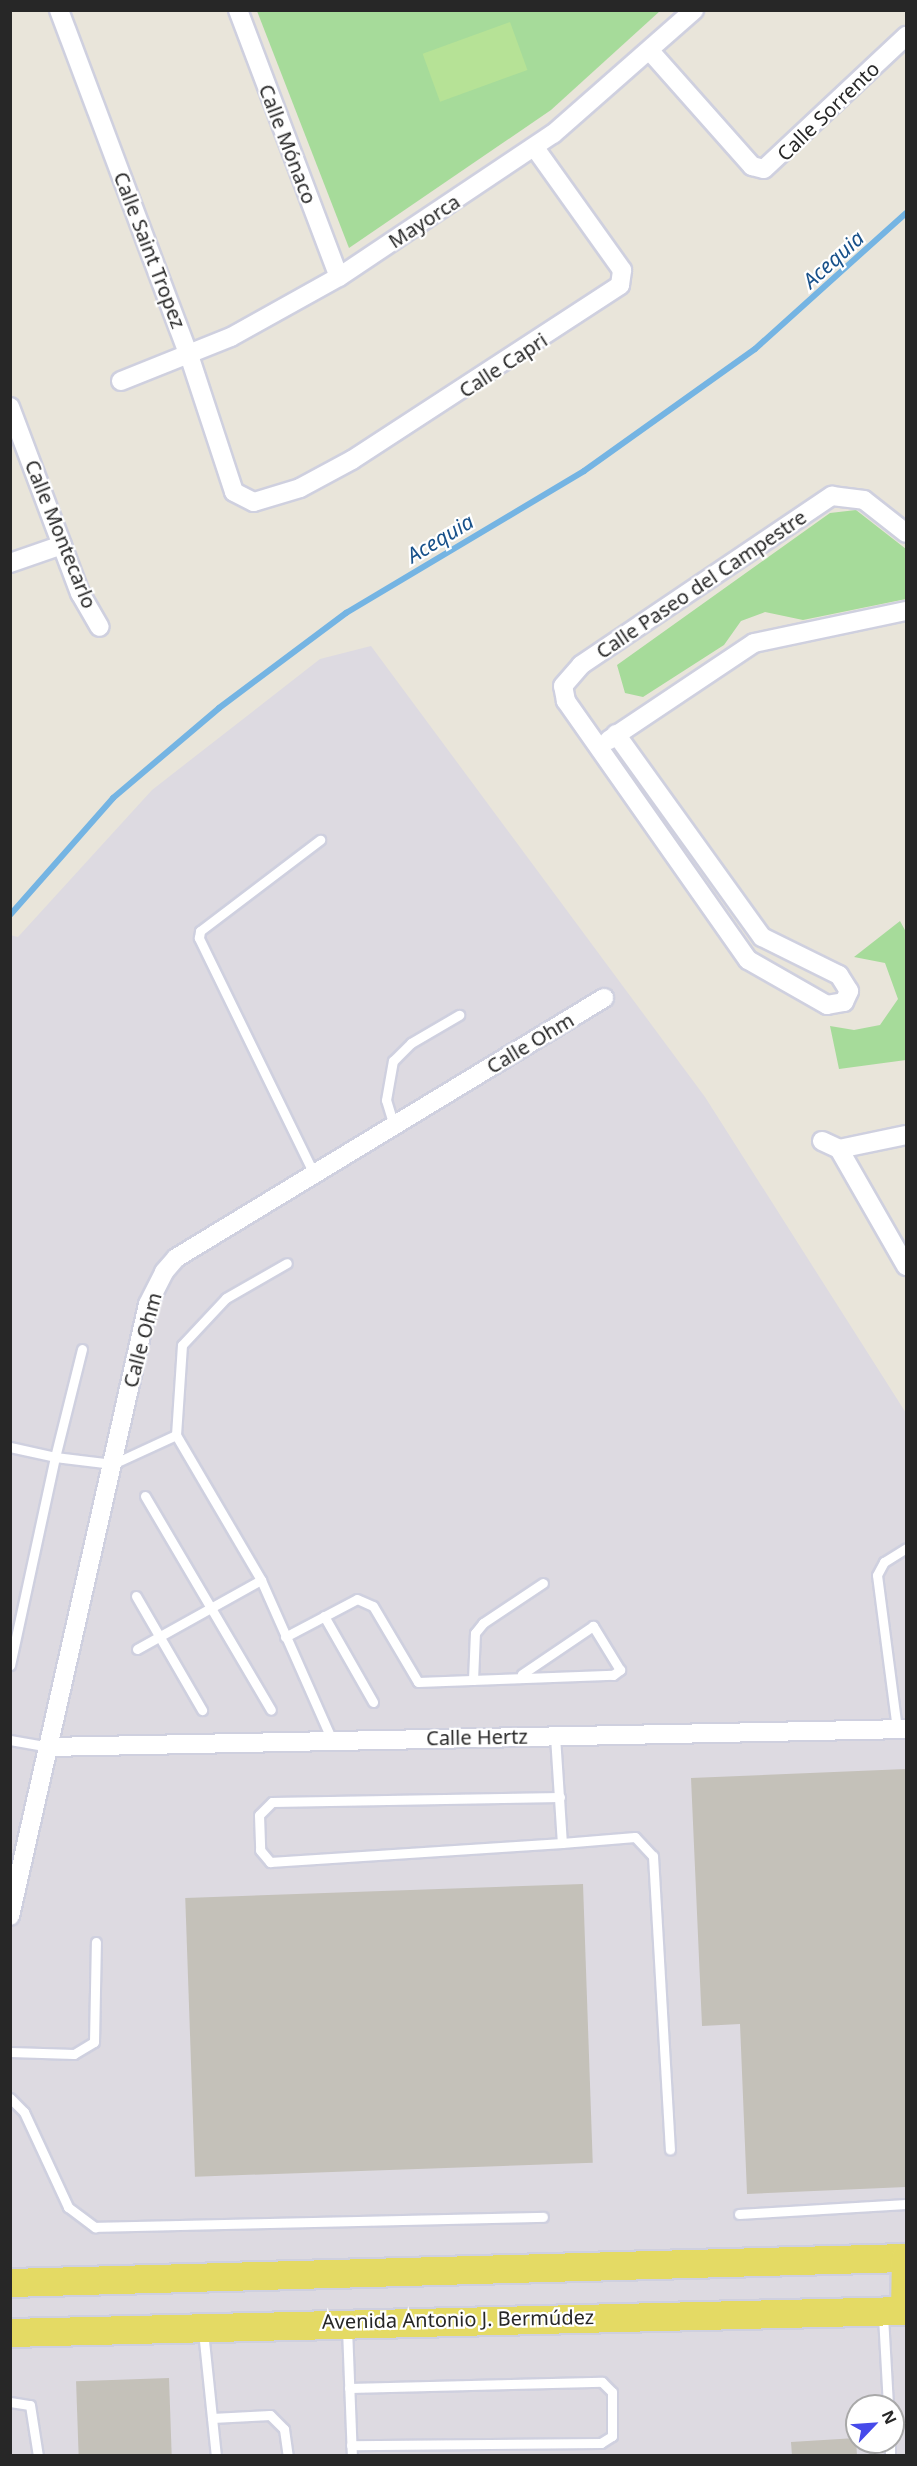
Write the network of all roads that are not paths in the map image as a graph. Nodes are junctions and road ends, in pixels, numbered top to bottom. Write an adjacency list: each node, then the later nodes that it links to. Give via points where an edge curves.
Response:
1 (60, 10): 8 (street, Calle Saint Tropez)
2 (238, 10): 7 (street, Calle Mónaco)
3 (694, 10): 5 (street, Mayorca)
4 (906, 36): 5 (street, Calle Sorrento, via 764,168 752,166)
5 (650, 51): 6 (street, Mayorca)
6 (535, 148): 7 (street, Mayorca); 11 (street, Calle Capri, via 622,270 620,285 352,460 263,503)
7 (339, 277): 8 (street, Mayorca, via 267,320)
8 (189, 355): 9 (street, Mayorca); 11 (street, Calle Saint Tropez)
9 (121, 381)
10 (10, 407): 13 (street, Calle Montecarlo)
11 (234, 492)
12 (906, 533): 18 (street, Calle Paseo del Campestre, via 864,500 832,496 581,665 568,678 564,693)
13 (62, 544): 14 (street); 16 (street, Calle Montecarlo)
14 (10, 563)
15 (906, 610): 17 (street, via 754,643)
16 (100, 627)
17 (616, 734): 18 (street); 20 (street, Calle Paseo del Campestre)
18 (599, 747): 21 (street, Calle Paseo del Campestre)
19 (320, 840): 28 (lane, via 200,931 199,938)
20 (718, 877): 21 (street); 21 (street, Calle Paseo del Campestre, via 762,937 839,975 849,991 844,1002 827,1005 754,965)
21 (696, 892)
22 (604, 998): 24 (street, Calle Ohm)
23 (459, 1016): 24 (lane, via 411,1043 393,1061 386,1100)
24 (394, 1126): 28 (street, Calle Ohm)
25 (906, 1135): 27 (street)
26 (822, 1141): 27 (street)
27 (839, 1149): 30 (street)
28 (314, 1174): 35 (street, Calle Ohm, via 176,1258 164,1272 148,1304)
29 (287, 1263): 32 (lane, via 226,1298 182,1345)
30 (906, 1266)
31 (82, 1348): 34 (lane)
32 (176, 1435): 35 (lane); 38 (lane)
33 (10, 1447): 34 (lane)
34 (55, 1457): 35 (lane); 46 (lane)
35 (112, 1464): 56 (street, Calle Ohm)
36 (145, 1496): 41 (lane)
37 (906, 1548): 52 (lane, via 884,1562 877,1575)
38 (261, 1580): 41 (lane); 43 (lane)
39 (543, 1583): 48 (lane, via 483,1623 475,1634)
40 (136, 1596): 44 (lane)
41 (210, 1608): 44 (lane); 51 (lane)
42 (324, 1616): 43 (lane); 48 (lane, via 357,1599 366,1600 418,1682); 49 (lane)
43 (285, 1637): 55 (lane)
44 (157, 1639): 45 (lane); 50 (lane)
45 (137, 1649)
46 (10, 1665)
47 (522, 1674): 47 (lane, via 593,1626 620,1670 613,1675); 48 (lane)
48 (473, 1680)
49 (374, 1702)
50 (202, 1710)
51 (271, 1710)
52 (902, 1729): 53 (street, Calle Hertz)
53 (555, 1736): 55 (street, Calle Hertz); 57 (lane)
54 (10, 1740): 56 (lane)
55 (332, 1740): 56 (street, Calle Hertz)
56 (48, 1747): 59 (street, Calle Ohm)
57 (560, 1797): 58 (lane); 58 (lane, via 272,1802 259,1815 260,1850 270,1862)
58 (562, 1843): 63 (lane, via 635,1837 653,1856)
59 (10, 1916)
60 (96, 1942): 61 (lane, via 94,2042 74,2054)
61 (10, 2052)
62 (10, 2098): 66 (lane, via 24,2112 68,2207 95,2227)
63 (670, 2150)
64 (906, 2204): 65 (lane)
65 (740, 2214)
66 (543, 2217)
67 (906, 2258): 68 (main road); 69 (main road)
68 (10, 2283)
69 (898, 2311): 70 (main road, Avenida Antonio J. Bermúdez); 74 (lane)
70 (346, 2322): 71 (main road, Avenida Antonio J. Bermúdez); 73 (lane)
71 (202, 2326): 72 (main road, Avenida Antonio J. Bermúdez); 76 (lane)
72 (10, 2333)
73 (349, 2388): 77 (lane); 77 (lane, via 602,2382 612,2392 612,2436 602,2443)
74 (889, 2394)
75 (10, 2402): 78 (lane, via 30,2405)
76 (212, 2418): 79 (lane); 80 (lane, via 270,2415 284,2429)
77 (351, 2445): 81 (lane)
78 (38, 2456)
79 (216, 2456)
80 (288, 2456)
81 (352, 2456)

